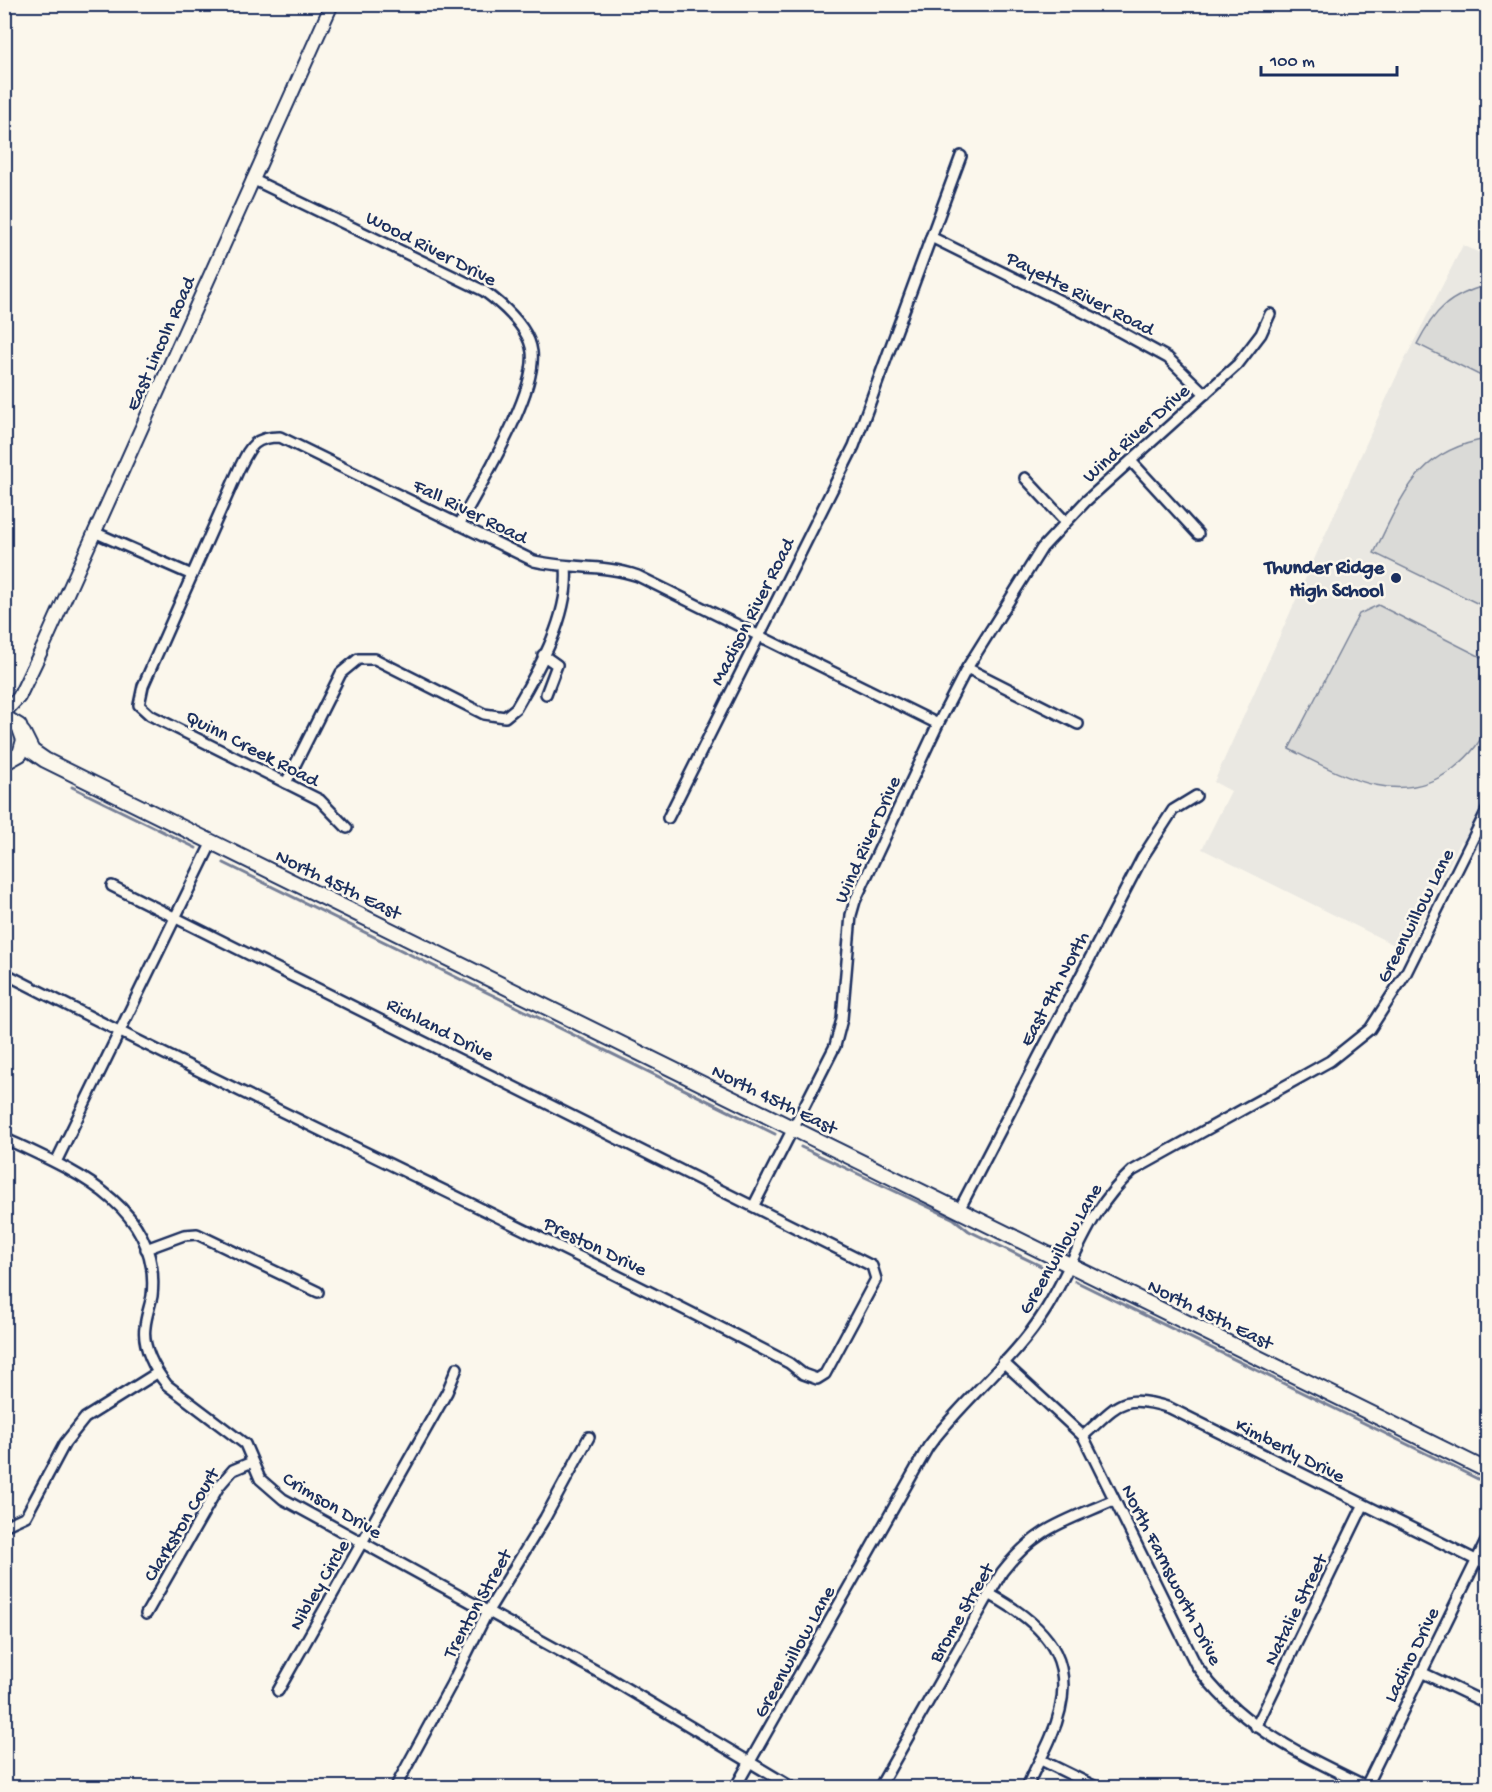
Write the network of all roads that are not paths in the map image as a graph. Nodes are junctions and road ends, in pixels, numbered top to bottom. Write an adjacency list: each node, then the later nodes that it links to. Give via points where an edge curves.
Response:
1 (332, 4): 3 (street, East Lincoln Road)
2 (961, 156): 4 (street, Madison River Road)
3 (252, 179): 10 (street, Wood River Drive, via 484,291 505,307 520,327 532,349 525,392); 11 (street, East Lincoln Road)
4 (931, 237): 6 (street, Payette River Road, via 1168,358); 15 (street, Madison River Road, via 854,446)
5 (1270, 314): 6 (street, Wind River Drive, via 1250,350)
6 (1205, 394): 7 (street, Wind River Drive)
7 (1131, 461): 9 (street, Wind River Drive); 12 (street)
8 (1025, 478): 9 (street)
9 (1065, 521): 17 (street, Wind River Drive, via 1023,577)
10 (459, 525): 13 (street, Fall River Road, via 534,561); 14 (street, Fall River Road, via 279,437 263,437 250,448)
11 (94, 532): 14 (street); 19 (street, East Lincoln Road)
12 (1198, 534)
13 (566, 567): 15 (street, Fall River Road, via 613,569 638,576); 16 (street, via 564,607)
14 (192, 575): 20 (street, Fall River Road, via 138,697)
15 (759, 636): 23 (street, Fall River Road); 31 (street, Madison River Road)
16 (543, 655): 18 (street, via 557,665); 28 (street, via 516,708 505,717 484,714 375,659 358,659 341,673)
17 (967, 668): 23 (street, Wind River Drive); 24 (street)
18 (546, 694)
19 (19, 697): 21 (street, East Lincoln Road); 25 (street, East Lincoln Road)
20 (139, 705): 28 (street, Quinn Creek Road, via 150,715)
21 (4, 713)
22 (4, 717): 25 (main road)
23 (938, 724): 38 (street, Wind River Drive, via 855,901 842,1019 835,1046)
24 (1078, 724)
25 (21, 729): 26 (main road, North 45th East, via 32,751); 27 (main road, via 23,748)
26 (45, 760): 27 (main road, North 45th East, via 30,757); 33 (main road, North 45th East)
27 (9, 762)
28 (286, 783): 32 (street, Quinn Creek Road, via 320,800)
29 (1196, 796): 42 (street, East 9th North, via 1173,810 1142,858)
30 (1488, 808): 44 (street, Greenwillow Lane, via 1406,973 1370,1029 1330,1061 1132,1171 1110,1191)
31 (668, 818)
32 (347, 828)
33 (212, 842): 35 (street); 38 (main road, North 45th East)
34 (112, 886): 35 (street, Richland Drive)
35 (177, 917): 37 (street); 41 (street, Richland Drive)
36 (4, 973): 37 (street)
37 (119, 1032): 40 (street); 41 (street, Preston Drive, via 682,1307 817,1379 831,1365 876,1278 872,1266)
38 (792, 1127): 41 (street, Wind River Drive); 42 (main road, North 45th East)
39 (4, 1138): 40 (street, Crimson Drive)
40 (56, 1162): 43 (street, Crimson Drive, via 107,1192 126,1213)
41 (754, 1204)
42 (959, 1210): 44 (main road, North 45th East)
43 (146, 1250): 45 (street, via 184,1235 198,1234); 48 (street, Crimson Drive, via 152,1294 144,1330)
44 (1069, 1266): 46 (street, Greenwillow Lane, via 1046,1310); 52 (main road, North 45th East)
45 (318, 1292)
46 (1003, 1362): 49 (street, North Farnsworth Drive); 68 (street, Greenwillow Lane, via 928,1446)
47 (457, 1368): 57 (street, Nibley Circle)
48 (157, 1373): 51 (street, Crimson Drive, via 167,1385 245,1444); 55 (street, via 85,1418 65,1443 26,1516)
49 (1083, 1436): 53 (street, North Farnsworth Drive); 54 (street, Kimberly Drive, via 1120,1403 1146,1400 1170,1408)
50 (589, 1437): 61 (street, Trenton Street, via 546,1518)
51 (252, 1462): 57 (street, Crimson Drive, via 260,1479 283,1499); 62 (street, Clarkston Court, via 233,1470 219,1486)
52 (1488, 1471)
53 (1114, 1500): 60 (street, Brome Street, via 1030,1539 1002,1572); 66 (street, North Farnsworth Drive, via 1196,1665 1220,1695)
54 (1363, 1506): 58 (street, Kimberly Drive); 66 (street, Natalie Street)
55 (4, 1526)
56 (1488, 1537): 58 (street, Ladino Drive)
57 (362, 1544): 61 (street, Crimson Drive); 64 (street, Nibley Circle)
58 (1476, 1560): 59 (street, Kimberly Drive); 63 (street, Ladino Drive)
59 (1488, 1566)
60 (991, 1595): 67 (street, via 1034,1623 1060,1659 1064,1675 1059,1719); 73 (street, Brome Street)
61 (488, 1611): 68 (street, Crimson Drive); 70 (street, Trenton Street)
62 (146, 1614)
63 (1421, 1672): 65 (street); 69 (street, Ladino Drive)
64 (278, 1691)
65 (1488, 1704)
66 (1256, 1727): 69 (street, North Farnsworth Drive)
67 (1041, 1760): 74 (street); 75 (street)
68 (751, 1763): 71 (street, Greenwillow Lane); 72 (street, Crimson Drive)
69 (1367, 1787)
70 (394, 1788)
71 (735, 1788)
72 (793, 1788)
73 (879, 1788)
74 (1027, 1788)
75 (1098, 1788)

